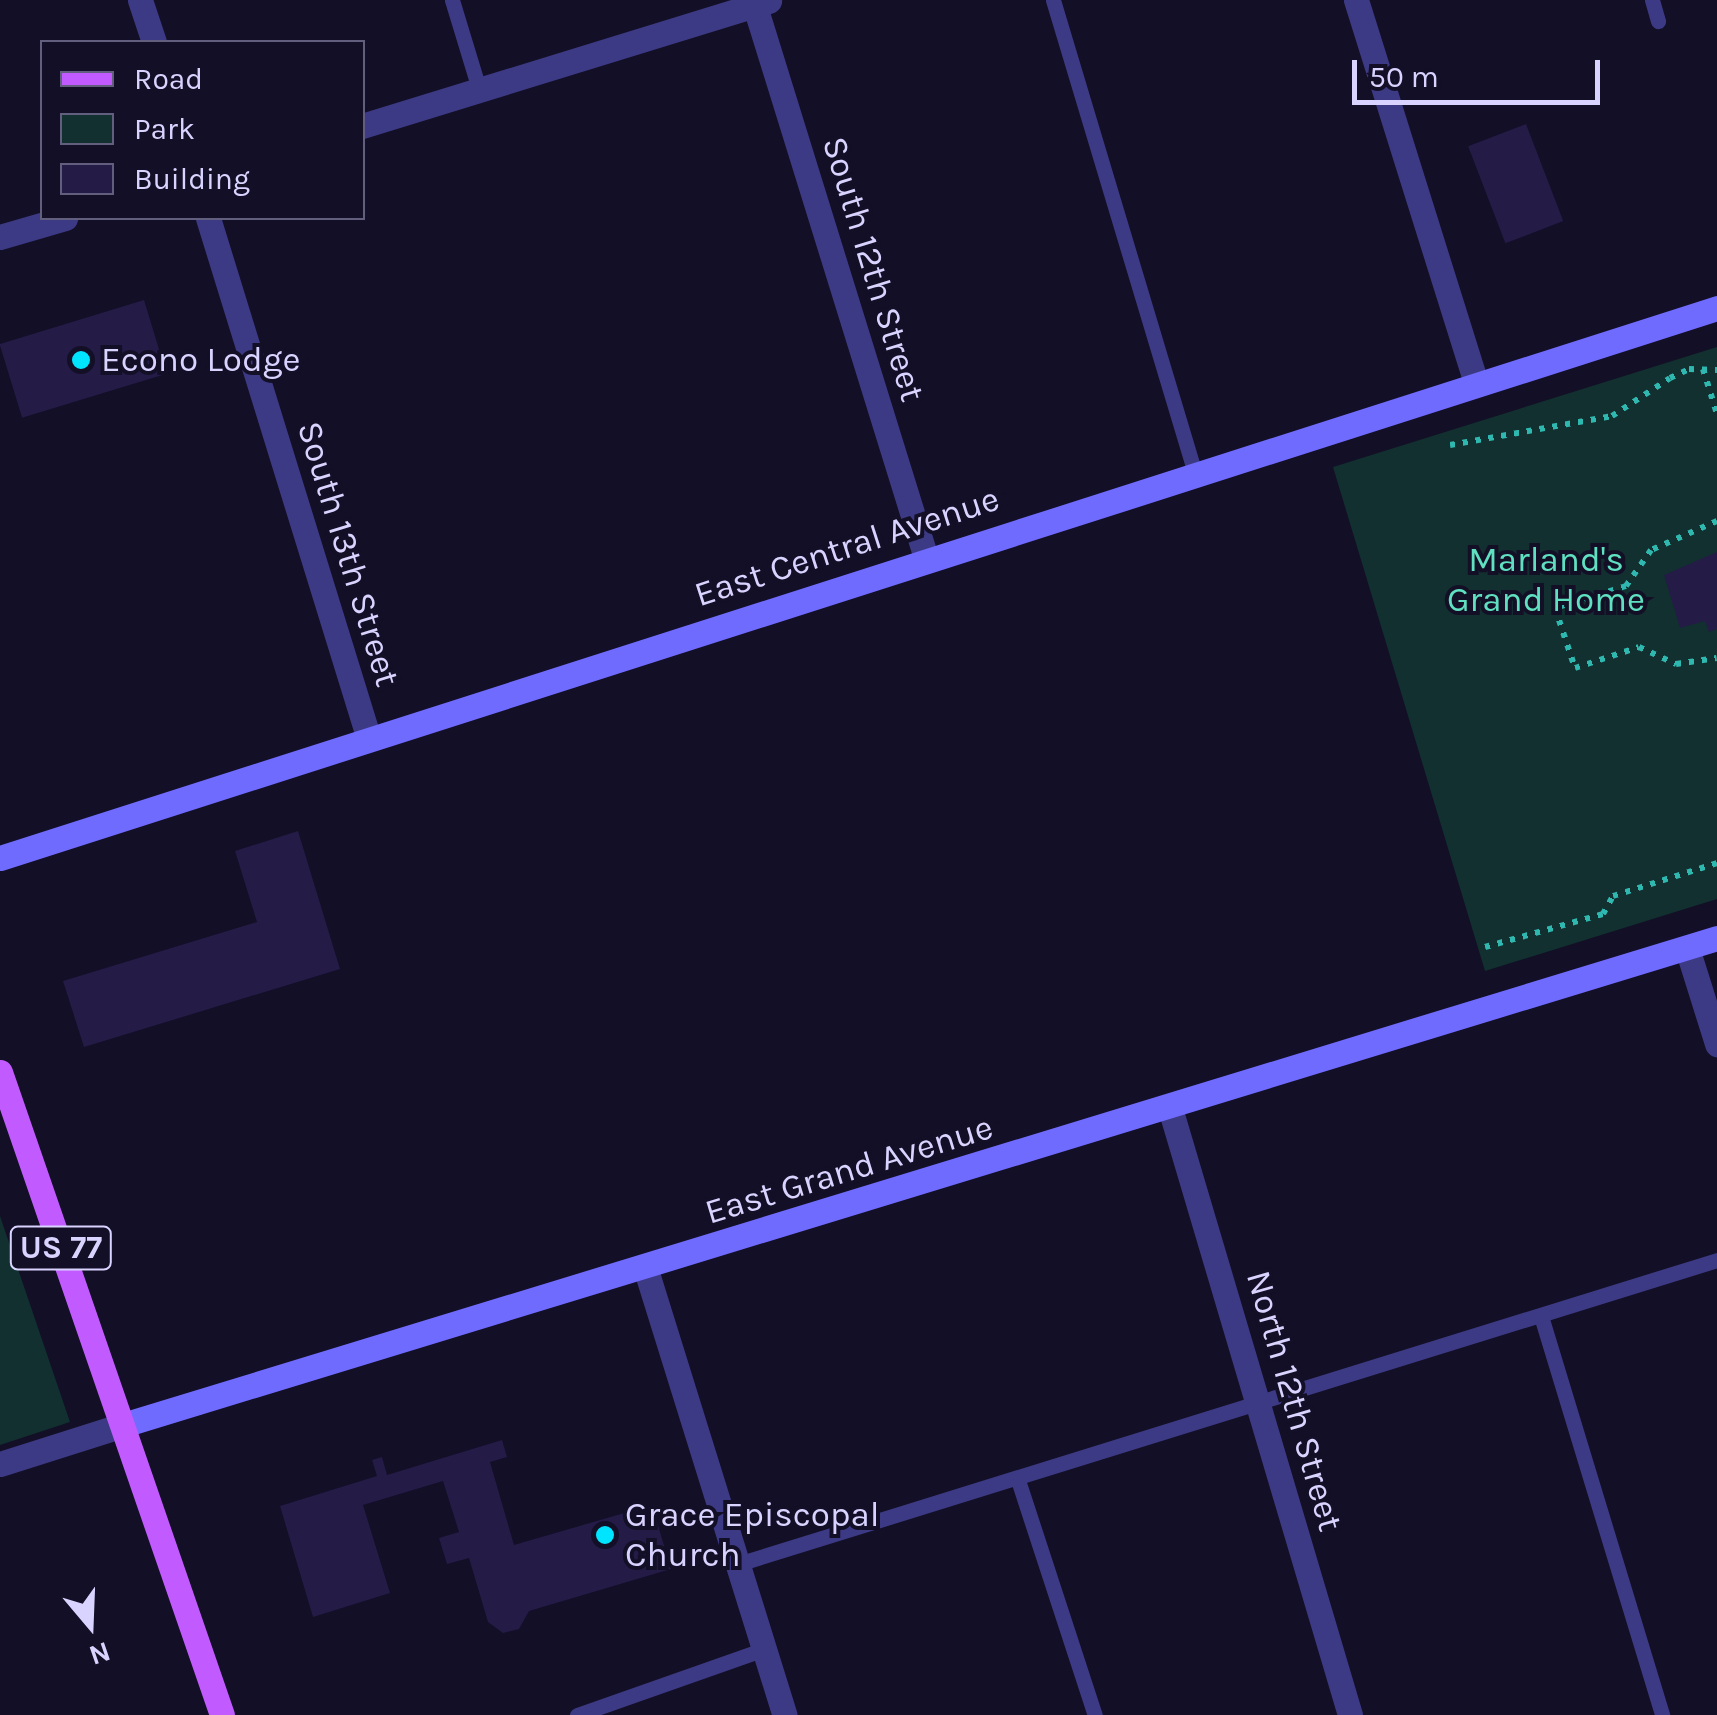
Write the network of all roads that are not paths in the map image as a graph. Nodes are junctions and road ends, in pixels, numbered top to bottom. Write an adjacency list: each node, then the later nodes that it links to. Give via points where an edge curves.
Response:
1 (140, 0): 8 (street)
2 (452, 0): 9 (lane)
3 (1052, 0): 16 (lane)
4 (1356, 0): 15 (street)
5 (1652, 0): 7 (lane)
6 (760, 2): 9 (street); 17 (street, South 12th Street)
7 (1658, 21)
8 (153, 40)
9 (479, 89): 10 (street)
10 (365, 125)
11 (58, 220): 13 (street)
12 (209, 220): 18 (street, South 13th Street)
13 (0, 237)
14 (1717, 308): 15 (street, East Central Avenue)
15 (1476, 384): 16 (street, East Central Avenue)
16 (1195, 473): 17 (street, East Central Avenue)
17 (926, 558): 18 (street, East Central Avenue)
18 (368, 738): 19 (street, East Central Avenue)
19 (0, 858)
20 (1717, 938): 21 (street, East Grand Avenue)
21 (1688, 948): 22 (street); 24 (street, East Grand Avenue)
22 (1717, 1044)
23 (0, 1072): 29 (main road, US 77)
24 (1170, 1108): 26 (street, East Grand Avenue); 28 (street, North 12th Street)
25 (1717, 1260): 27 (lane)
26 (646, 1270): 29 (street, East Grand Avenue); 32 (street)
27 (1541, 1316): 28 (lane); 39 (lane)
28 (1258, 1407): 31 (lane); 38 (street, North 12th Street)
29 (123, 1425): 30 (street, East Grand Avenue); 34 (main road, US 77)
30 (0, 1464)
31 (1018, 1480): 32 (lane); 37 (lane)
32 (738, 1564): 33 (street)
33 (764, 1649): 35 (lane); 36 (street)
34 (222, 1715)
35 (577, 1715)
36 (785, 1715)
37 (1095, 1715)
38 (1350, 1715)
39 (1662, 1715)

